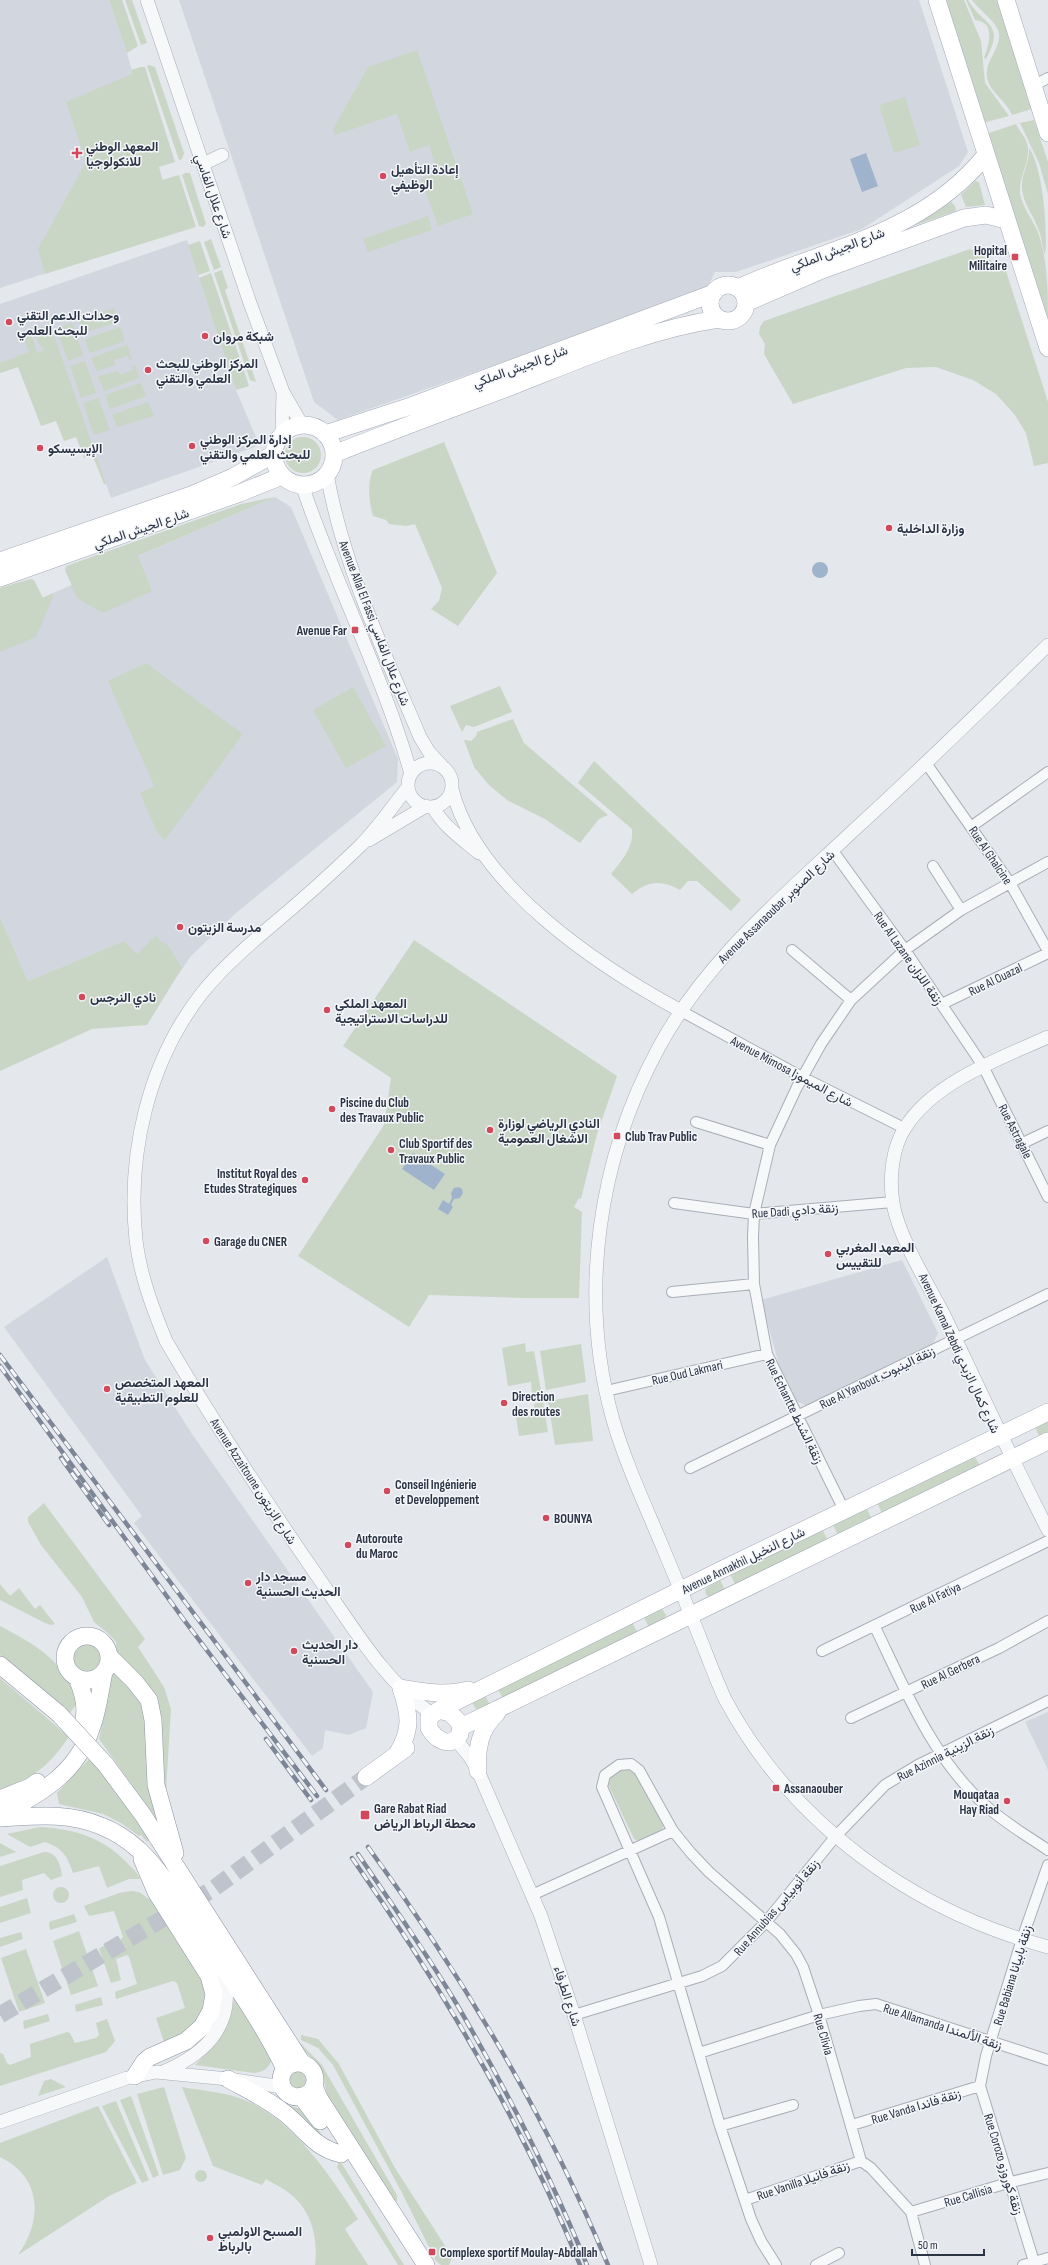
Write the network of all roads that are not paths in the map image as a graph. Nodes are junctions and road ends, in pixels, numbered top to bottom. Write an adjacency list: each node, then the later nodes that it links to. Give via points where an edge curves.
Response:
1 (147, 0): 9 (street, شارع علال الفاسي)
2 (937, 0): 8 (main road)
3 (1006, 0): 5 (main road)
4 (1048, 78): 5 (street)
5 (1033, 86): 6 (main road)
6 (1048, 133)
7 (222, 155): 9 (street)
8 (985, 156): 10 (main road); 11 (main road, شارع الجيش الملكي, via 952,191 891,229)
9 (203, 164): 16 (street, شارع علال الفاسي)
10 (1006, 220): 13 (main road, شارع الجيش الملكي, via 986,215 964,218 822,270); 15 (main road)
11 (738, 288): 12 (main road, via 726,286); 13 (main road)
12 (714, 293): 14 (main road, via 710,303); 18 (main road, شارع الجيش الملكي, via 411,406)
13 (746, 304): 14 (main road, via 741,316 736,320)
14 (719, 319): 21 (main road, شارع الجيش الملكي, via 687,324 624,344 457,405)
15 (1048, 348)
16 (283, 392): 17 (street, شارع علال الفاسي); 19 (street, شارع علال الفاسي)
17 (302, 425): 18 (main road, via 318,429); 19 (main road)
18 (325, 434): 21 (main road)
19 (282, 435): 20 (main road)
20 (274, 454): 23 (main road, via 276,466); 25 (main road, شارع الجيش الملكي, via 233,477 191,495)
21 (334, 454): 22 (main road)
22 (327, 474): 24 (main road, via 312,484); 29 (street, Avenue Allal El Fassi شارع علال الفاسي, via 343,543 365,602 420,737)
23 (282, 476): 24 (main road); 26 (main road, شارع الجيش الملكي, via 226,499)
24 (302, 485): 31 (street, Avenue Allal El Fassi شارع علال الفاسي, via 363,640)
25 (0, 561)
26 (0, 578)
27 (1048, 645): 28 (street, Avenue Assanaoubar شارع الصنوبر)
28 (926, 763): 35 (street, Rue Al Ghalcine); 37 (street, Avenue Assanaoubar شارع الصنوبر)
29 (441, 765): 31 (street, via 421,764); 33 (street, via 450,775)
30 (1048, 772): 35 (street)
31 (411, 774): 32 (street)
32 (408, 788): 34 (street, via 414,800); 36 (street, Avenue Azzaitoune شارع الزيتون)
33 (452, 789): 34 (street, via 445,801); 38 (street, via 461,816)
34 (429, 807): 36 (street, Avenue Azzaitoune شارع الزيتون); 38 (street, via 459,838)
35 (972, 826): 41 (street, Rue Al Ghalcine)
36 (361, 845): 85 (street, Avenue Azzaitoune شارع الزيتون, via 218,975 177,1028 158,1070 140,1132 135,1166 134,1206 136,1241 142,1272 166,1341 263,1498 360,1637)
37 (833, 851): 44 (street, Rue Al Lazane زنقة اللزان); 48 (street, Avenue Assanaoubar شارع الصنوبر, via 756,922 724,956)
38 (485, 857): 48 (street, via 506,884 574,942 639,987)
39 (1048, 862): 41 (street, Rue Echantte زنقة الشنط)
40 (933, 866): 42 (street)
41 (1010, 883): 42 (street, Rue Echantte زنقة الشنط); 45 (street, Rue Al Ghalcine)
42 (961, 910): 44 (street, Rue Echantte زنقة الشنط)
43 (792, 950): 46 (street)
44 (905, 950): 46 (street, Rue Echantte زنقة الشنط); 47 (street, Rue Al Lazane زنقة اللزان)
45 (1048, 952): 47 (street, Rue Al Ouazal)
46 (851, 1000): 51 (street, Rue Echantte زنقة الشنط)
47 (942, 1004): 50 (street, Rue Al Lazane زنقة اللزان)
48 (681, 1011): 51 (street, Avenue Mimosa شارع الميموزا); 66 (street, Avenue Assanaoubar شارع الصنوبر, via 658,1049 635,1097 619,1139 608,1184 598,1249 596,1299 599,1350)
49 (1048, 1037): 50 (street, Avenue Kamal Zebdi شارع كمال الزبدي)
50 (983, 1066): 53 (street, Avenue Kamal Zebdi شارع كمال الزبدي, via 948,1086 930,1100); 55 (street, Rue Astragale)
51 (802, 1077): 53 (street, Avenue Mimosa شارع الميموزا); 56 (street, Rue Echantte زنقة الشنط)
52 (696, 1122): 56 (street)
53 (904, 1128): 58 (street, Avenue Kamal Zebdi شارع كمال الزبدي, via 893,1166)
54 (1048, 1131): 55 (street)
55 (1023, 1143): 57 (street, Rue Astragale)
56 (770, 1145): 60 (street, Rue Echantte زنقة الشنط)
57 (1048, 1197)
58 (893, 1202): 60 (street, Rue Dadi زنقة دادي); 64 (street, Avenue Kamal Zebdi شارع كمال الزبدي, via 904,1235)
59 (674, 1203): 60 (street, Rue Dadi زنقة دادي)
60 (754, 1214): 61 (street, Rue Echantte زنقة الشنط)
61 (754, 1284): 62 (street); 65 (street, Rue Echantte زنقة الشنط)
62 (672, 1292)
63 (1048, 1294): 64 (street, Rue Al Yanbout زنقة الينبوت)
64 (956, 1340): 68 (street, Rue Al Yanbout زنقة الينبوت); 69 (street, Avenue Kamal Zebdi شارع كمال الزبدي)
65 (767, 1354): 66 (street, Rue Oud Lakmari); 68 (street, Rue Echantte زنقة الشنط)
66 (606, 1391): 76 (street, Avenue Assanaoubar شارع الصنوبر, via 628,1466)
67 (1048, 1412): 69 (main road, Avenue Annakhil شارع النخيل)
68 (798, 1415): 72 (street, Rue Al Yanbout زنقة الينبوت); 73 (street, Rue Echantte زنقة الشنط)
69 (1000, 1436): 71 (street, Avenue Kamal Zebdi شارع كمال الزبدي); 73 (main road, Avenue Annakhil شارع النخيل)
70 (1048, 1441): 71 (main road, Avenue Annakhil شارع النخيل)
71 (1011, 1458): 74 (street, Avenue Kamal Zebdi شارع كمال الزبدي); 77 (main road, Avenue Annakhil شارع النخيل)
72 (690, 1468)
73 (844, 1510): 76 (main road, Avenue Annakhil شارع النخيل)
74 (1048, 1530)
75 (1048, 1541): 79 (street, Rue Al Fatiya)
76 (681, 1590): 77 (street, Avenue Assanaoubar شارع الصنوبر); 84 (main road, Avenue Annakhil شارع النخيل)
77 (691, 1616): 88 (main road, Avenue Annakhil شارع النخيل); 102 (street, Avenue Assanaoubar شارع الصنوبر, via 724,1697 736,1717 790,1790)
78 (1048, 1621): 86 (street, Rue Al Gerbera)
79 (875, 1627): 80 (street, Rue Al Fatiya); 86 (street)
80 (822, 1652)
81 (0, 1664): 108 (main road, bridge, via 59,1714 106,1764 139,1809)
82 (106, 1664): 83 (main road, via 94,1679); 83 (main road, via 104,1644 94,1636 80,1636 65,1650 64,1661 69,1672); 97 (main road, via 92,1728 72,1765 57,1781 35,1797); 108 (main road, via 135,1682 149,1700 154,1734 154,1772 160,1803 177,1857)
83 (77, 1678): 96 (main road, via 83,1692 85,1715 83,1726 72,1746 48,1774 30,1787)
84 (489, 1684): 85 (main road, via 456,1693); 89 (main road, Avenue Annakhil شارع النخيل)
85 (401, 1688): 89 (street, Avenue Azzaitoune شارع الزيتون); 92 (main road, via 408,1718 408,1732)
86 (907, 1692): 90 (street, Rue Al Gerbera); 93 (street)
87 (1048, 1701): 93 (street, Rue Azinnia زنقة الزينية)
88 (502, 1709): 91 (main road, Avenue Annakhil شارع النخيل); 94 (main road, via 490,1720 483,1732 478,1745)
89 (434, 1718): 91 (main road, via 450,1713 459,1721); 91 (main road, via 442,1741 449,1742); 92 (main road, Avenue Annakhil شارع النخيل)
90 (851, 1718)
91 (459, 1734): 94 (street, شارع الطرفاء)
92 (397, 1754): 95 (main road, Avenue Annakhil شارع النخيل)
93 (940, 1754): 102 (street, Rue Azinnia زنقة الزينية, via 885,1785); 105 (street, via 984,1805)
94 (478, 1771): 107 (street, شارع الطرفاء)
95 (366, 1776)
96 (0, 1799)
97 (0, 1814)
98 (29, 1816): 99 (main road); 100 (main road); 103 (main road, via 62,1815 84,1820 110,1830)
99 (0, 1818)
100 (0, 1828)
101 (673, 1831): 104 (street); 104 (street, Rue Clivia, via 639,1770 627,1763 619,1765 605,1775 602,1787); 109 (street, Rue Clivia, via 708,1872)
102 (835, 1837): 109 (street, Rue Annubias زنقة أنوبياس); 110 (street, Avenue Assanaoubar شارع الصنوبر, via 866,1861 921,1896 979,1923)
103 (138, 1849): 112 (main road, via 156,1868); 122 (main road, via 156,1892 209,1976 214,1994 211,2011 202,2027 186,2041 150,2056)
104 (632, 1850): 107 (street); 113 (street, Rue Clivia, via 659,1917)
105 (1048, 1850)
106 (1048, 1865): 110 (street, Rue Babiana زنقة بابيانا)
107 (532, 1895): 114 (street, شارع الطرفاء)
108 (196, 1899): 119 (main road)
109 (766, 1922): 113 (street, Rue Annubias زنقة أنوبياس, via 722,1966 702,1976); 115 (street, Rue Clivia, via 796,1954)
110 (1022, 1939): 111 (street, Avenue Assanaoubar شارع الصنوبر); 116 (street, Rue Babiana زنقة بابيانا)
111 (1048, 1947)
112 (219, 1961): 120 (main road, via 271,2040); 121 (street, via 226,1983 227,1999 226,2012 217,2031 190,2060)
113 (677, 1983): 114 (street, Rue Annubias زنقة أنوبياس); 117 (street, Rue Clivia)
114 (574, 2015): 142 (street, شارع الطرفاء)
115 (819, 2015): 116 (street, Rue Allamanda زنقة الألمندا, via 876,2004); 117 (street, Rue Allamanda زنقة الألمندا); 129 (street, Rue Clivia)
116 (992, 2041): 118 (street, Rue Allamanda زنقة الألمندا); 124 (street, Rue Babiana زنقة بابيانا)
117 (699, 2053): 130 (street, Rue Clivia)
118 (1048, 2060)
119 (302, 2063): 120 (main road, via 293,2064); 126 (main road, via 313,2072)
120 (285, 2069): 125 (main road, via 281,2078)
121 (164, 2071): 122 (street); 123 (street)
122 (135, 2076): 128 (street)
123 (228, 2079): 125 (street); 131 (main road, via 281,2110 297,2122 320,2147)
124 (980, 2086): 129 (street, Rue Vanda زنقة فاندا); 134 (street, Rue Corozo زنقة كوروزو)
125 (283, 2087): 126 (main road, via 289,2094)
126 (307, 2091): 131 (main road, via 310,2105); 141 (main road, via 319,2098)
127 (793, 2105): 130 (street)
128 (0, 2122)
129 (852, 2125): 132 (street, Rue Clivia)
130 (720, 2126): 135 (street, Rue Clivia)
131 (341, 2154): 140 (main road)
132 (862, 2161): 135 (street, Rue Vanilla زنقة فانيلا); 136 (street)
133 (1048, 2173): 134 (street, Rue Callisia)
134 (1011, 2182): 136 (street, Rue Callisia); 139 (street, Rue Corozo زنقة كوروزو)
135 (745, 2200): 143 (street, Rue Clivia, via 756,2231)
136 (911, 2212): 145 (street)
137 (839, 2253): 144 (street)
138 (1048, 2258): 139 (street)
139 (1034, 2263): 146 (street)
140 (412, 2265)
141 (426, 2265)
142 (651, 2265)
143 (776, 2265)
144 (816, 2265)
145 (926, 2265)
146 (1023, 2265)

